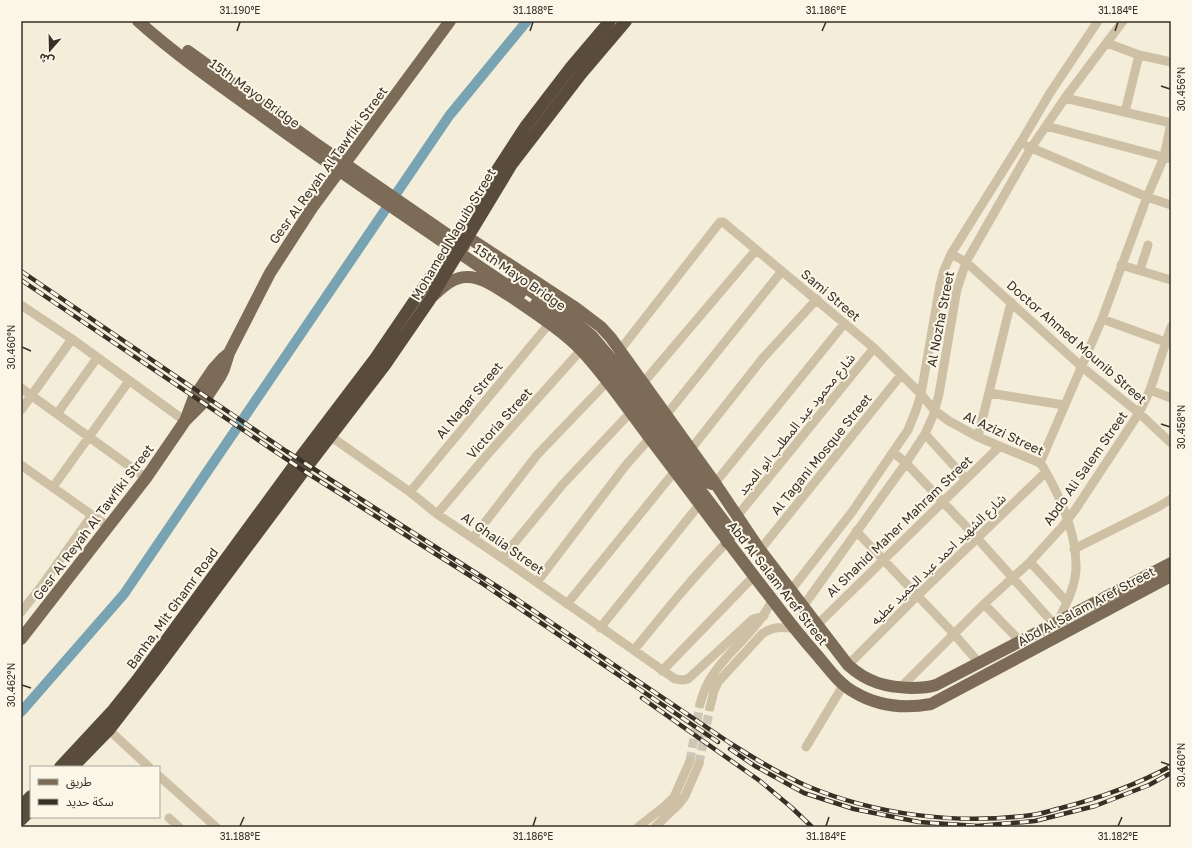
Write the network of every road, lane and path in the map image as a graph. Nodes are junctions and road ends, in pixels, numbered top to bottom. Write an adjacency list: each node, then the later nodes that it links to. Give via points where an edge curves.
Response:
1 (138, 21): 7 (main road, 15th Mayo Bridge)
2 (450, 21): 68 (main road, Gesr Al Reyah Al Tawfiki Street, via 312,208 270,273 229,353 224,369 207,397)
3 (610, 21): 9 (highway, Mohamed Naguib Street)
4 (626, 21): 11 (highway, Mohamed Naguib Street)
5 (1098, 21): 19 (street, Al Nozha Street)
6 (1123, 21): 8 (street, Al Nozha Street)
7 (153, 27): 78 (main road, 15th Mayo Bridge, via 228,92 399,213 562,322 590,346)
8 (1107, 43): 10 (street); 15 (street, Al Nozha Street)
9 (586, 48): 11 (highway, via 587,53); 13 (highway, Mohamed Naguib Street)
10 (1138, 55): 12 (street); 16 (street)
11 (595, 58): 14 (highway, Mohamed Naguib Street)
12 (1171, 62)
13 (570, 67): 14 (highway, via 576,68); 50 (highway, Mohamed Naguib Street, via 525,127)
14 (581, 74): 26 (highway, Mohamed Naguib Street, via 512,164)
15 (1065, 98): 16 (street); 18 (street, Al Nozha Street)
16 (1125, 112): 17 (street)
17 (1171, 123): 21 (street)
18 (1046, 126): 20 (street, Al Nozha Street); 21 (street)
19 (1021, 142): 20 (street); 22 (street, Al Nozha Street)
20 (1031, 148): 23 (street); 24 (street, Al Nozha Street)
21 (1168, 158): 23 (street)
22 (988, 194): 24 (street); 29 (street, Al Nozha Street)
23 (1147, 197): 25 (street); 31 (street)
24 (1000, 201): 30 (street, Al Nozha Street)
25 (1171, 205)
26 (468, 238): 35 (highway, Mohamed Naguib Street); 47 (main road, Abd Al Salam Aref Street, via 576,308 601,327)
27 (1148, 245): 32 (street)
28 (756, 250): 33 (street, Sami Street); 47 (street, Sami Street, via 720,222); 54 (street)
29 (951, 254): 30 (street, Doctor Ahmed Mounib Street); 58 (street, Al Nozha Street, via 940,285)
30 (966, 262): 37 (street, Doctor Ahmed Mounib Street); 63 (street, Al Nozha Street, via 957,289)
31 (1121, 265): 32 (street); 39 (street)
32 (1140, 270): 34 (street)
33 (782, 271): 36 (street, Sami Street); 67 (street)
34 (1171, 280)
35 (431, 298): 40 (main road, Abd Al Salam Aref Street, via 453,280 472,277 483,280); 50 (highway, Mohamed Naguib Street)
36 (816, 299): 41 (street, Sami Street); 78 (street, via 767,353)
37 (1011, 302): 49 (street, Doctor Ahmed Mounib Street); 57 (street)
38 (21, 305): 43 (street)
39 (1102, 319): 44 (street); 49 (street)
40 (549, 324): 46 (main road, Abd Al Salam Aref Street); 87 (street, Al Nagar Street)
41 (844, 324): 45 (street, Sami Street); 85 (street)
42 (1171, 327): 44 (street, Abdo Ali Salem Street)
43 (72, 339): 48 (street); 59 (street)
44 (1168, 344): 56 (street, Abdo Ali Salem Street)
45 (874, 348): 51 (street, Sami Street); 93 (street, شارع محمود عبد المطلب ابو المجد)
46 (581, 350): 53 (main road, Abd Al Salam Aref Street); 91 (street, Victoria Street)
47 (620, 350): 54 (main road, Abd Al Salam Aref Street)
48 (97, 358): 52 (street); 66 (street)
49 (1082, 367): 61 (street); 65 (street, Doctor Ahmed Mounib Street)
50 (371, 374): 70 (highway, Mohamed Naguib Street); 77 (highway, Mohamed Naguib Street)
51 (901, 375): 58 (street, Sami Street); 101 (street, Al Tagani Mosque Street)
52 (129, 380): 68 (street); 71 (street)
53 (608, 381): 64 (main road, Abd Al Salam Aref Street); 97 (street, via 537,455)
54 (643, 383): 67 (main road, Abd Al Salam Aref Street)
55 (21, 388): 59 (street)
56 (1150, 390): 60 (street); 65 (street, Abdo Ali Salem Street)
57 (989, 393): 61 (street); 72 (street)
58 (921, 394): 63 (street, Al Azizi Street); 76 (street, Al Nozha Street, via 908,430)
59 (31, 395): 62 (street); 66 (street)
60 (1171, 398)
61 (1064, 404): 80 (street)
62 (21, 410)
63 (934, 410): 69 (street, Al Nozha Street); 72 (street, Al Azizi Street)
64 (630, 413): 73 (main road, Abd Al Salam Aref Street); 102 (street, via 563,484)
65 (1139, 413): 74 (street, Doctor Ahmed Mounib Street); 94 (street, Abdo Ali Salem Street)
66 (57, 414): 71 (street)
67 (667, 414): 78 (main road, Abd Al Salam Aref Street)
68 (185, 420): 83 (main road, Gesr Al Reyah Al Tawfiki Street)
69 (925, 434): 79 (street, Al Nozha Street); 84 (street)
70 (330, 436): 77 (highway, Mohamed Naguib Street); 87 (street, Al Ghalia Street)
71 (88, 437): 83 (street); 86 (street)
72 (978, 437): 75 (street, Al Azizi Street)
73 (650, 438): 78 (main road, Abd Al Salam Aref Street); 109 (street, via 626,464)
74 (1171, 443)
75 (1000, 446): 80 (street, Al Azizi Street); 84 (street, Al Shahid Maher Mahram Street)
76 (893, 452): 79 (street); 110 (street, Al Nozha Street, via 852,512)
77 (305, 462): 133 (highway, Banha, Mit Ghamr Road)
78 (685, 462): 85 (main road, Abd Al Salam Aref Street); 90 (main road, Abd Al Salam Aref Street); 99 (main road, 15th Mayo Bridge, via 729,528 731,534); 114 (street)
79 (906, 463): 89 (street); 96 (street, Al Nozha Street)
80 (1040, 463): 82 (street, Al Azizi Street)
81 (21, 465): 86 (street)
82 (1046, 472): 94 (street, Al Azizi Street); 98 (street, شارع الشهيد احمد عبد الحميد عطيه)
83 (146, 478): 95 (main road, Gesr Al Reyah Al Tawfiki Street)
84 (966, 479): 89 (street, Al Shahid Maher Mahram Street)
85 (715, 483): 93 (main road, Abd Al Salam Aref Street)
86 (52, 487): 92 (street)
87 (410, 492): 91 (street, Al Ghalia Street)
88 (1171, 499): 100 (street)
89 (943, 502): 98 (street); 103 (street, Al Shahid Maher Mahram Street)
90 (699, 505): 99 (main road, Abd Al Salam Aref Street); 123 (street)
91 (438, 514): 97 (street, Al Ghalia Street)
92 (92, 515): 95 (street); 117 (street, Gesr Al Reyah Al Tawfiki Street)
93 (738, 515): 101 (main road, Abd Al Salam Aref Street)
94 (1068, 519): 100 (street, Al Azizi Street); 104 (street, Abdo Ali Salem Street)
95 (109, 528): 121 (main road, Gesr Al Reyah Al Tawfiki Street)
96 (856, 531): 103 (street); 116 (street, Al Nozha Street)
97 (473, 538): 102 (street, Al Ghalia Street)
98 (977, 538): 108 (street); 111 (street, شارع الشهيد احمد عبد الحميد عطيه)
99 (727, 542): 106 (main road, Abd Al Salam Aref Street); 131 (street, via 700,569)
100 (1074, 549): 113 (street, Al Azizi Street, via 1076,569)
101 (760, 550): 110 (main road, Abd Al Salam Aref Street)
102 (502, 558): 109 (street, Al Ghalia Street)
103 (884, 559): 111 (street); 122 (street, Al Shahid Maher Mahram Street)
104 (1030, 562): 108 (street, Abdo Ali Salem Street); 113 (street)
105 (1171, 562): 118 (main road, Abd Al Salam Aref Street)
106 (754, 576): 112 (main road, Abd Al Salam Aref Street); 135 (street)
107 (1171, 576): 124 (main road, Abd Al Salam Aref Street)
108 (1012, 577): 115 (street, Abdo Ali Salem Street); 120 (street)
109 (537, 582): 114 (street, Al Ghalia Street)
110 (791, 590): 116 (main road, Abd Al Salam Aref Street)
111 (918, 596): 127 (street); 134 (street, شارع الشهيد احمد عبد الحميد عطيه)
112 (772, 600): 119 (street); 125 (main road, Abd Al Salam Aref Street)
113 (1067, 602): 120 (street, Al Azizi Street)
114 (567, 604): 123 (street, Al Ghalia Street)
115 (984, 604): 127 (street, Abdo Ali Salem Street); 129 (street)
116 (804, 606): 122 (main road, Abd Al Salam Aref Street)
117 (21, 613): 121 (street)
118 (1071, 614): 120 (main road, Abd Al Salam Aref Street); 124 (main road, via 1069,623)
119 (764, 616): 135 (street, Al Ghalia Street, via 753,619 688,679 675,679); 139 (street, via 714,672)
120 (1055, 622): 126 (main road, Abd Al Salam Aref Street)
121 (34, 623): 128 (main road, Gesr Al Reyah Al Tawfiki Street)
122 (817, 625): 134 (main road, Abd Al Salam Aref Street)
123 (600, 628): 131 (street, Al Ghalia Street)
124 (1075, 628): 130 (main road, Abd Al Salam Aref Street)
125 (795, 629): 138 (main road, Abd Al Salam Aref Street); 141 (street, via 776,627 762,634 718,682)
126 (1040, 630): 129 (main road, Abd Al Salam Aref Street); 130 (main road, via 1047,630 1050,634)
127 (954, 634): 132 (street); 137 (street, Abdo Ali Salem Street)
128 (21, 640)
129 (1020, 641): 132 (main road, Abd Al Salam Aref Street)
130 (1047, 643): 140 (main road, Abd Al Salam Aref Street, via 932,704 910,707)
131 (634, 650): 135 (street, Al Ghalia Street)
132 (979, 663): 137 (main road, Abd Al Salam Aref Street, via 930,688)
133 (154, 665): 142 (highway, Banha, Mit Ghamr Road); 144 (highway, Banha, Mit Ghamr Road)
134 (848, 665): 136 (main road, Abd Al Salam Aref Street)
135 (662, 671)
136 (865, 678): 137 (main road, Abd Al Salam Aref Street); 138 (main road, via 863,689 860,691)
137 (896, 687): 140 (main road, via 887,691 884,701)
138 (848, 688): 140 (main road, Abd Al Salam Aref Street, via 869,700); 143 (street)
139 (700, 704)
140 (888, 705)
141 (710, 707)
142 (109, 730): 145 (highway, Banha, Mit Ghamr Road); 146 (street)
143 (806, 747)
144 (61, 766)
145 (74, 766)
146 (148, 766)
147 (160, 777): 154 (street)
148 (30, 797): 149 (highway)
149 (21, 806)
150 (30, 811): 152 (highway)
151 (169, 818): 153 (street)
152 (21, 820)
153 (180, 827)
154 (216, 827)
155 (638, 827): 156 (street, via 674,797 695,763 684,796)
156 (656, 827)

